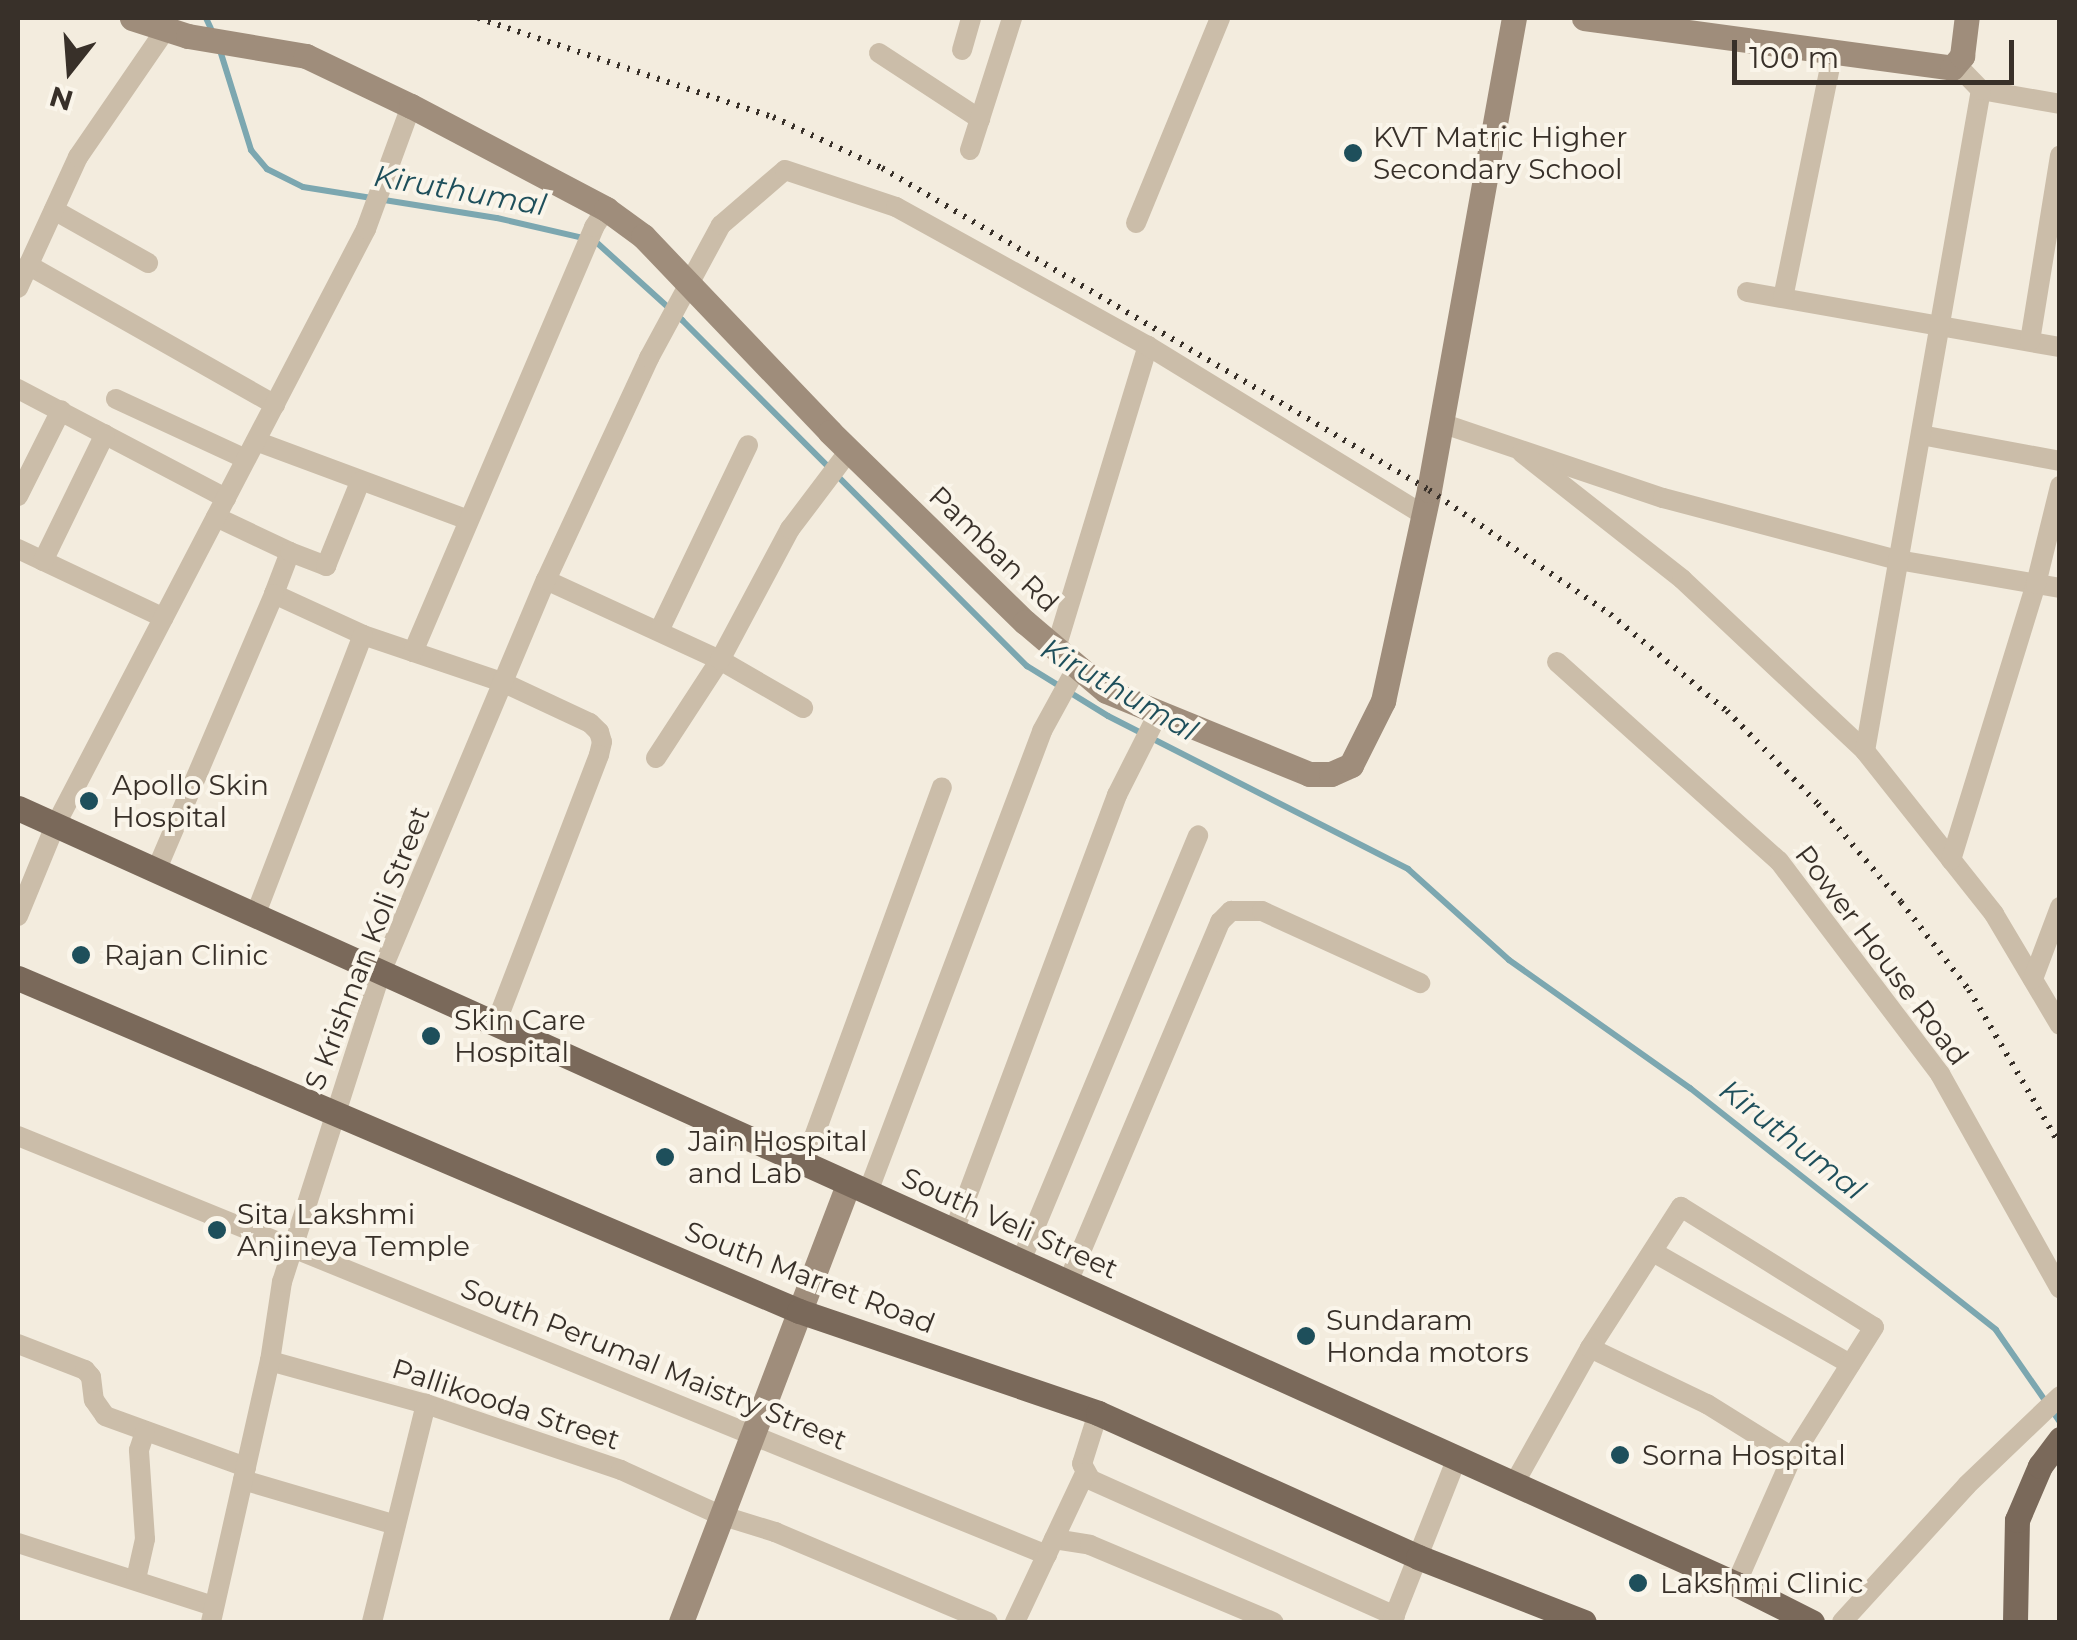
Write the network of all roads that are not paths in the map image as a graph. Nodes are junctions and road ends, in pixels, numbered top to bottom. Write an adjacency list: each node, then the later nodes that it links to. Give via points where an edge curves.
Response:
1 (132, 18): 8 (street, Pamban Rd)
2 (971, 18): 9 (street)
3 (1012, 18): 16 (street)
4 (1220, 18): 21 (street)
5 (1514, 18): 36 (street, Pamban Rd)
6 (1584, 18): 11 (street)
7 (1966, 18): 12 (street)
8 (177, 33): 15 (street, Pamban Rd, via 306,56); 19 (street, via 78,157)
9 (962, 50)
10 (879, 53): 16 (street)
11 (1832, 53): 12 (street); 27 (street)
12 (1957, 65): 13 (street)
13 (1981, 90): 14 (street); 28 (street)
14 (2060, 104)
15 (411, 106): 20 (street, Pamban Rd); 34 (street, via 371,214)
16 (980, 120): 17 (street)
17 (970, 150)
18 (2060, 155): 29 (street)
19 (54, 210): 22 (street); 23 (street)
20 (600, 218): 25 (street, Pamban Rd, via 643,236); 49 (street)
21 (1136, 223)
22 (148, 264)
23 (28, 265): 24 (street); 34 (street)
24 (18, 288)
25 (688, 292): 30 (street, S Krishnan Koli Street, via 722,225 785,170 896,207); 42 (street, Pamban Rd); 54 (street, S Krishnan Koli Street)
26 (1747, 292): 27 (street)
27 (1782, 298): 28 (street)
28 (1939, 326): 29 (street); 38 (street)
29 (2030, 341): 31 (street)
30 (1148, 346): 48 (street); 61 (street)
31 (2060, 346)
32 (18, 389): 35 (street)
33 (116, 400): 40 (street)
34 (275, 405): 40 (street)
35 (60, 410): 37 (street); 46 (street)
36 (1441, 423): 41 (street); 48 (street, Pamban Rd)
37 (106, 434): 47 (street); 53 (street)
38 (1921, 435): 43 (street); 52 (street)
39 (748, 445): 59 (street)
40 (251, 450): 44 (street); 47 (street)
41 (1522, 453): 52 (street); 69 (street, via 1682,579)
42 (845, 457): 61 (street, Pamban Rd); 63 (street, via 790,529)
43 (2060, 461)
44 (360, 482): 49 (street); 51 (street, via 326,566)
45 (2060, 486): 55 (street)
46 (18, 496)
47 (221, 508): 51 (street); 58 (street)
48 (1422, 514): 68 (street, Pamban Rd, via 1383,701 1351,766 1309,774)
49 (468, 520): 62 (street)
50 (18, 550): 53 (street)
51 (290, 552): 57 (street)
52 (1898, 560): 55 (street); 69 (street)
53 (43, 561): 58 (street)
54 (546, 580): 59 (street); 66 (street, S Krishnan Koli Street)
55 (2036, 584): 56 (street); 75 (street)
56 (2060, 588)
57 (274, 594): 60 (street); 76 (street)
58 (164, 618): 73 (street)
59 (659, 632): 63 (street)
60 (364, 635): 62 (street); 79 (street)
61 (1056, 648): 65 (street, Pamban Rd)
62 (413, 652): 66 (street)
63 (720, 660): 67 (street); 70 (street)
64 (1557, 662): 95 (street, Power House Road, via 1779,861 1940,1074)
65 (1074, 673): 68 (street, Pamban Rd); 89 (street)
66 (502, 682): 80 (street, S Krishnan Koli Street); 84 (street, via 590,723 602,742)
67 (803, 708)
68 (1155, 720): 90 (street, via 1138,748)
69 (1865, 752): 75 (street)
70 (656, 758)
71 (942, 787): 88 (street)
72 (18, 808): 73 (main road, South Veli Street)
73 (55, 826): 76 (main road, South Veli Street); 78 (street)
74 (1198, 836): 93 (street)
75 (1951, 860): 82 (street, via 1994,914)
76 (156, 870): 79 (main road, South Veli Street)
77 (2060, 907): 82 (street)
78 (18, 916)
79 (255, 916): 80 (main road, South Veli Street)
80 (381, 972): 84 (main road, South Veli Street); 86 (street, S Krishnan Koli Street)
81 (18, 978): 86 (main road, South Marret Road)
82 (2032, 979): 85 (street)
83 (1420, 982): 94 (street, via 1262,911 1231,911 1220,922)
84 (496, 1024): 88 (main road, South Veli Street)
85 (2060, 1025)
86 (334, 1113): 91 (street, S Krishnan Koli Street); 96 (main road, South Marret Road)
87 (18, 1136): 91 (street, South Perumal Maistry Street)
88 (804, 1164): 89 (main road, South Veli Street)
89 (858, 1188): 90 (main road, South Veli Street); 96 (street)
90 (954, 1231): 93 (main road, South Veli Street)
91 (293, 1246): 99 (street, S Krishnan Koli Street); 105 (street, South Perumal Maistry Street)
92 (1652, 1252): 98 (street); 100 (street); 100 (street, via 1682,1207 1874,1327)
93 (1021, 1261): 94 (main road, South Veli Street)
94 (1068, 1282): 108 (main road, South Veli Street)
95 (2060, 1289)
96 (799, 1312): 103 (main road, South Marret Road); 105 (street)
97 (18, 1345): 104 (street, via 86,1370 105,1416)
98 (1590, 1348): 107 (street, via 1706,1404); 111 (street)
99 (270, 1361): 101 (street, Pallikooda Street); 109 (street, S Krishnan Koli Street)
100 (1850, 1364): 107 (street)
101 (426, 1404): 112 (street, Pallikooda Street, via 621,1470); 113 (street)
102 (2051, 1404): 128 (street)
103 (1098, 1413): 110 (street, via 1083,1453); 116 (main road, South Marret Road)
104 (144, 1432): 109 (street); 117 (street, via 139,1450 145,1539)
105 (750, 1433): 112 (street); 115 (street, South Perumal Maistry Street)
106 (2060, 1439): 129 (main road, via 2040,1466 2017,1520)
107 (1792, 1457): 118 (street)
108 (1457, 1458): 111 (main road, South Veli Street); 116 (street)
109 (245, 1473): 113 (street); 119 (street, S Krishnan Koli Street)
110 (1085, 1473): 115 (street); 120 (street)
111 (1514, 1484): 118 (main road, South Veli Street)
112 (720, 1515): 121 (street, Pallikooda Street); 123 (street)
113 (396, 1525): 122 (street)
114 (18, 1543): 117 (street)
115 (1050, 1547): 124 (street); 125 (street, South Perumal Maistry Street, via 1090,1545)
116 (1418, 1557): 120 (street); 126 (main road, South Marret Road)
117 (136, 1579): 119 (street)
118 (1736, 1584): 127 (main road, South Veli Street)
119 (212, 1614)
120 (1394, 1619)
121 (978, 1621)
122 (372, 1622)
123 (682, 1622)
124 (1015, 1622)
125 (1273, 1622)
126 (1584, 1622)
127 (1812, 1622)
128 (1842, 1622)
129 (2015, 1622)

